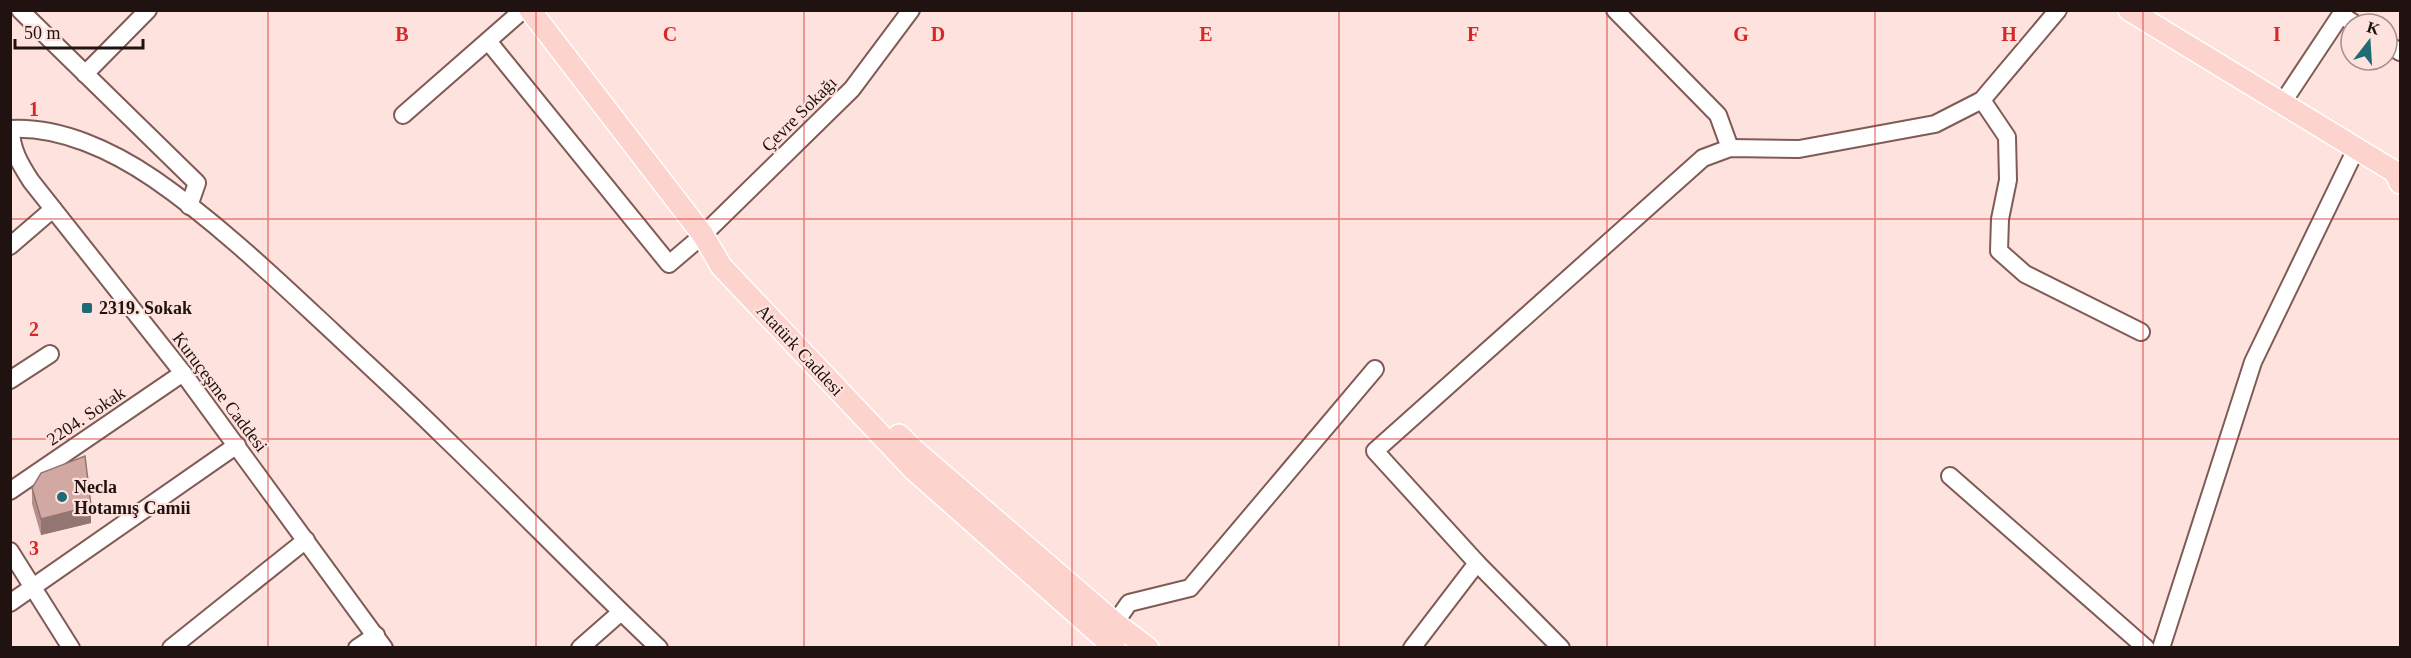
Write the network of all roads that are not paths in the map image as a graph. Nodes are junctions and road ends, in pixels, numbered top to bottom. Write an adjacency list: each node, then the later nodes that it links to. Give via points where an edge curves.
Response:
1 (20, 10): 11 (street)
2 (148, 10): 11 (street)
3 (523, 10): 10 (street)
4 (530, 10): 21 (main road, Atatürk Caddesi)
5 (911, 10): 21 (street, Çevre Sokağı, via 852,89)
6 (1615, 10): 16 (street, via 1718,115)
7 (2058, 10): 12 (street)
8 (2129, 10): 13 (main road)
9 (2339, 28): 13 (street)
10 (488, 41): 14 (street); 21 (street, Çevre Sokağı, via 669,264)
11 (85, 74): 19 (street, via 197,183)
12 (1982, 100): 16 (street, via 1935,124 1799,149); 23 (street, via 2007,137 2008,180 2000,219 1999,251 2025,274)
13 (2281, 105): 17 (main road)
14 (403, 115)
15 (11, 129): 19 (street, via 47,132 81,141 153,178); 20 (street, Kuruçeşme Caddesi, via 16,156)
16 (1730, 148): 33 (street, via 1703,158 1375,451)
17 (2356, 149): 18 (main road); 49 (street, via 2253,362)
18 (2399, 176)
19 (189, 206): 36 (street, via 272,276 444,437)
20 (53, 209): 22 (street); 26 (street, Kuruçeşme Caddesi)
21 (704, 236): 37 (main road, via 913,449); 44 (main road, Atatürk Caddesi, via 721,266 914,471)
22 (10, 246)
23 (2141, 332)
24 (50, 354): 27 (street)
25 (1375, 369): 37 (street, via 1190,588 1129,603)
26 (183, 373): 28 (street, Kuruçeşme Caddesi); 30 (street, 2204. Sokak)
27 (10, 380)
28 (237, 446): 31 (street, Kuruçeşme Caddesi); 34 (street)
29 (1950, 476): 48 (street)
30 (10, 491)
31 (306, 540): 38 (street, Kuruçeşme Caddesi); 40 (street)
32 (10, 551): 34 (street)
33 (1478, 563): 46 (street); 47 (street)
34 (34, 587): 35 (street); 39 (street)
35 (10, 603)
36 (621, 612): 42 (street); 43 (street)
37 (1115, 623): 45 (main road)
38 (380, 641): 41 (street)
39 (71, 648)
40 (171, 648)
41 (357, 648)
42 (580, 648)
43 (659, 648)
44 (1115, 648)
45 (1148, 648)
46 (1412, 648)
47 (1562, 648)
48 (2146, 648)
49 (2161, 648)

